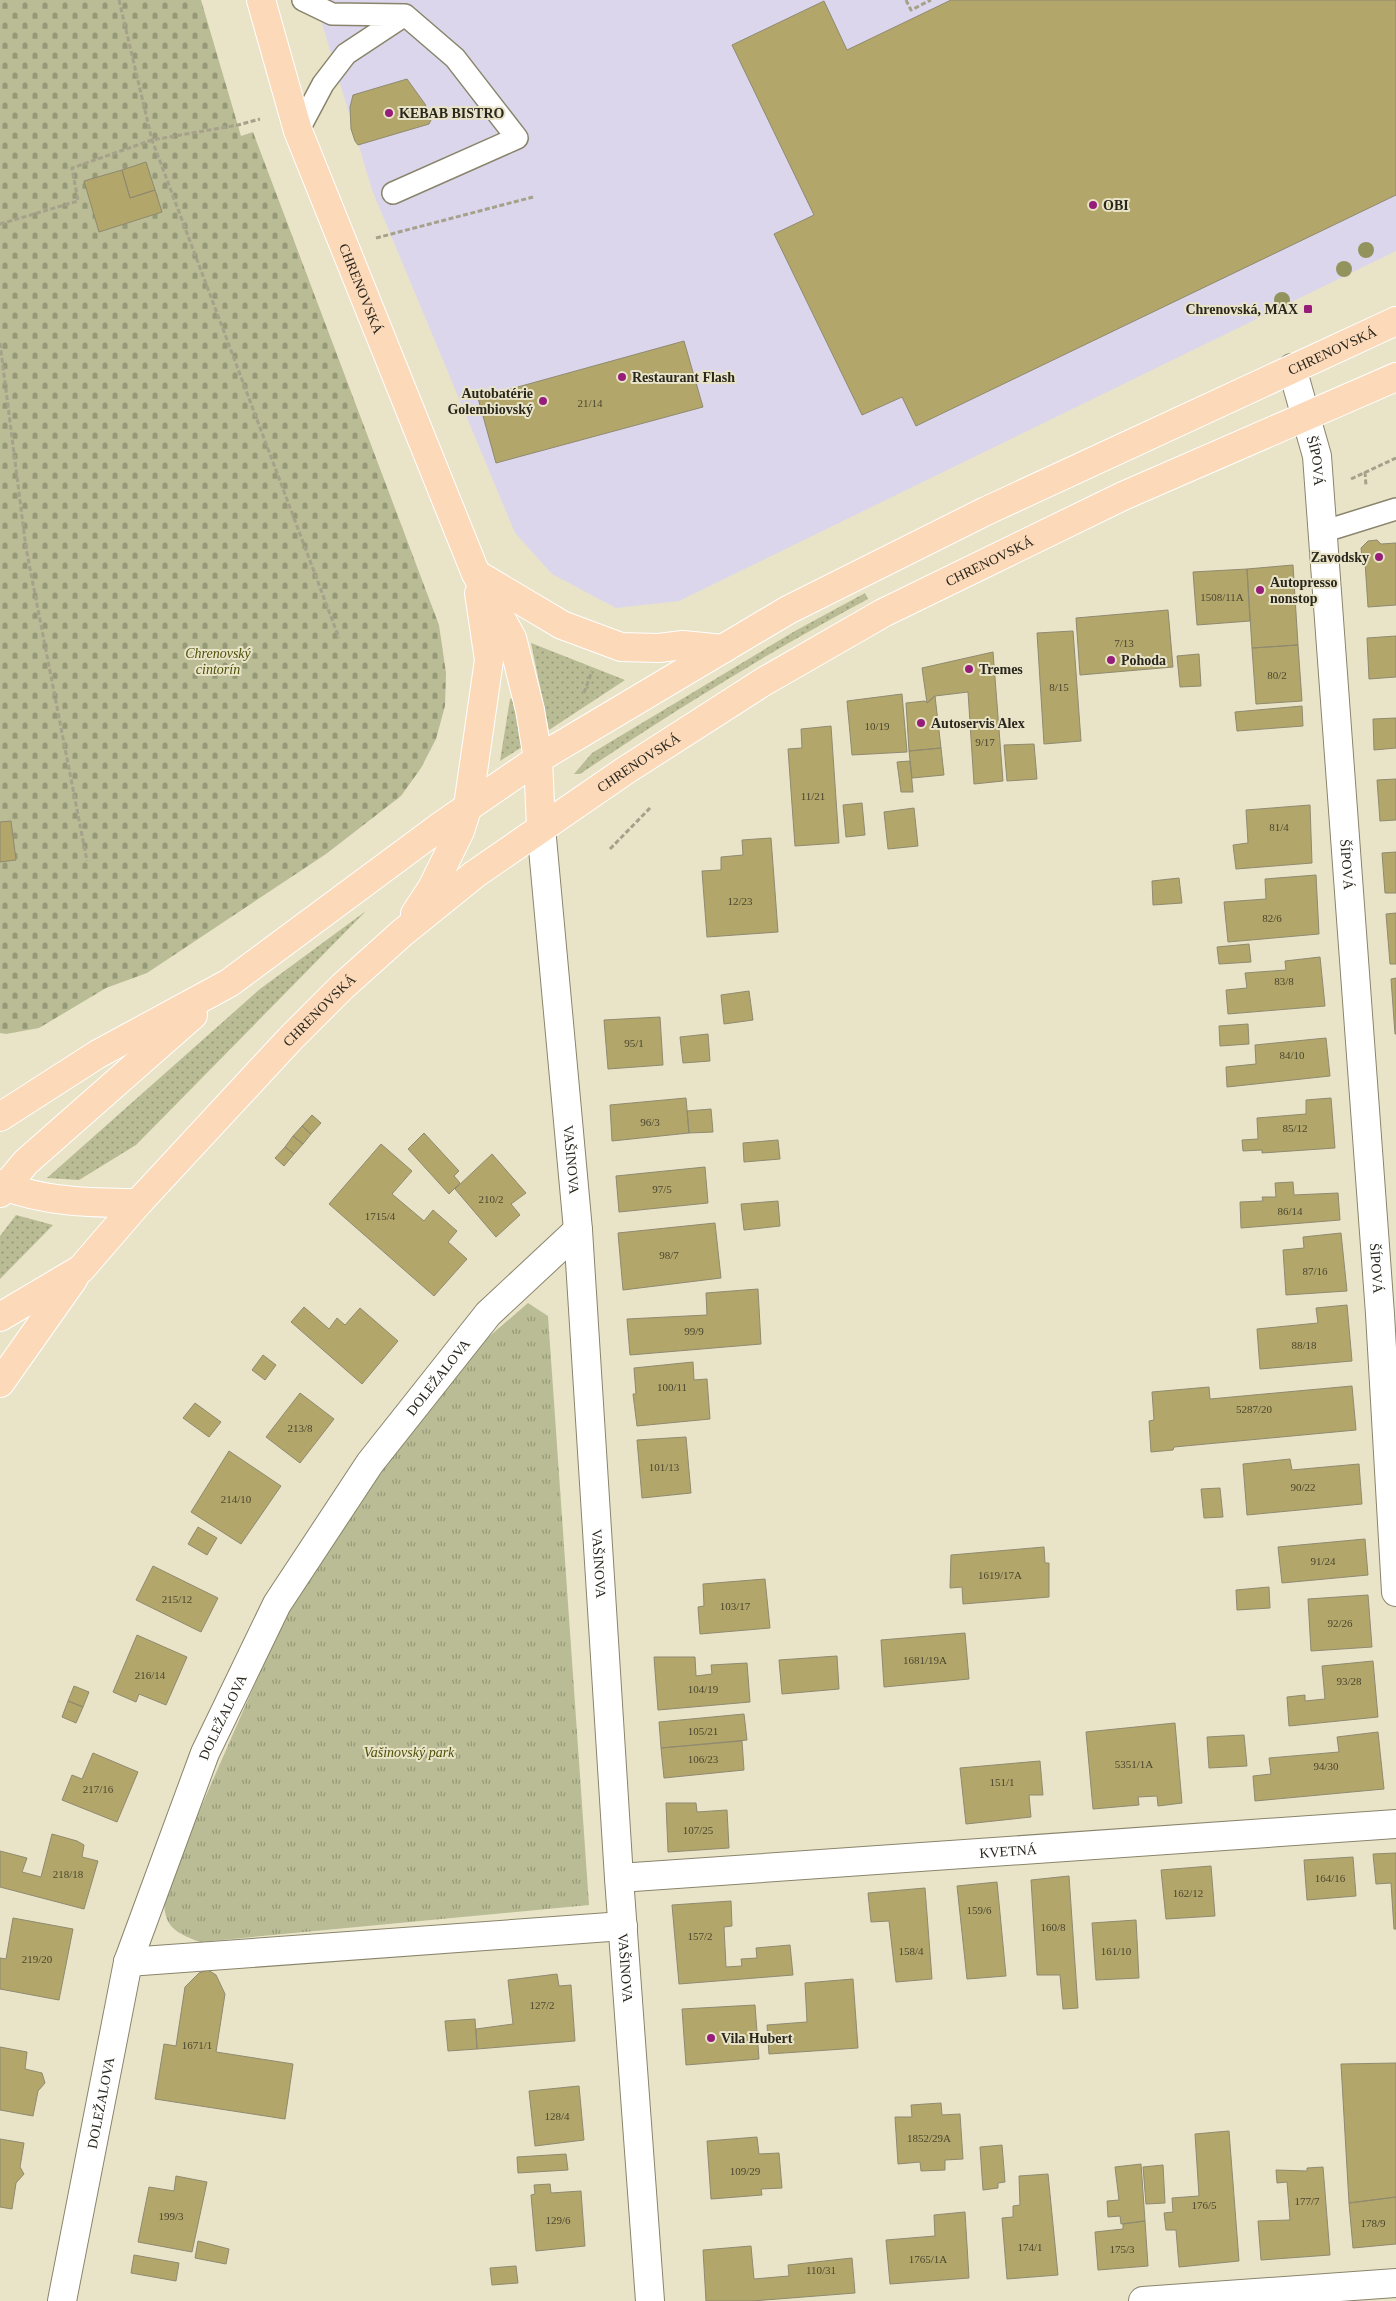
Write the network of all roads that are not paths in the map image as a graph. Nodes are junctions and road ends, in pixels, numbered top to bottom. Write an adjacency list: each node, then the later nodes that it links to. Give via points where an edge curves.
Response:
1 (261, 0): 4 (main road, CHRENOVSKÁ)
2 (303, 0): 3 (lane, via 332,14)
3 (405, 7): 4 (lane, via 346,54 323,84); 5 (lane, via 456,58 516,138)
4 (298, 131): 12 (main road, CHRENOVSKÁ)
5 (393, 193)
6 (1396, 321): 7 (main road, CHRENOVSKÁ)
7 (1292, 368): 9 (street, ŠÍPOVÁ); 13 (main road, CHRENOVSKÁ, via 969,520 788,610)
8 (1396, 377): 9 (main road, CHRENOVSKÁ)
9 (1306, 417): 11 (street, ŠÍPOVÁ, via 1317,456); 16 (main road, CHRENOVSKÁ, via 1123,496 883,613 763,682)
10 (1396, 509): 11 (lane)
11 (1322, 532): 24 (street, ŠÍPOVÁ)
12 (476, 574): 13 (main road, via 562,625 604,642 622,647 683,645); 14 (main road, via 512,638); 15 (main road, via 490,660)
13 (723, 649): 14 (main road, CHRENOVSKÁ)
14 (538, 759): 15 (main road, CHRENOVSKÁ); 16 (main road)
15 (468, 806): 17 (main road, via 460,831 432,888); 18 (main road, CHRENOVSKÁ)
16 (541, 827): 17 (main road, CHRENOVSKÁ, via 475,874); 22 (street, VAŠINOVA)
17 (402, 933): 21 (main road, CHRENOVSKÁ, via 290,1039)
18 (230, 983): 19 (main road, CHRENOVSKÁ, via 98,1054); 20 (main road, via 26,1162)
19 (0, 1117)
20 (2, 1187): 21 (main road, via 42,1196)
21 (138, 1203): 23 (main road, CHRENOVSKÁ)
22 (578, 1230): 29 (street, VAŠINOVA); 31 (street, DOLEŽALOVA, via 488,1314 370,1463 277,1604 205,1753)
23 (81, 1269): 25 (main road, CHRENOVSKÁ); 26 (main road)
24 (1388, 1313): 27 (street, ŠÍPOVÁ)
25 (0, 1316)
26 (0, 1383)
27 (1396, 1592)
28 (1396, 1824): 29 (street, KVETNÁ)
29 (619, 1878): 30 (street, VAŠINOVA)
30 (623, 1926): 31 (street); 34 (street, VAŠINOVA)
31 (128, 1962): 33 (street, DOLEŽALOVA)
32 (1396, 2283): 35 (street)
33 (62, 2301)
34 (650, 2301)
35 (1143, 2301)

